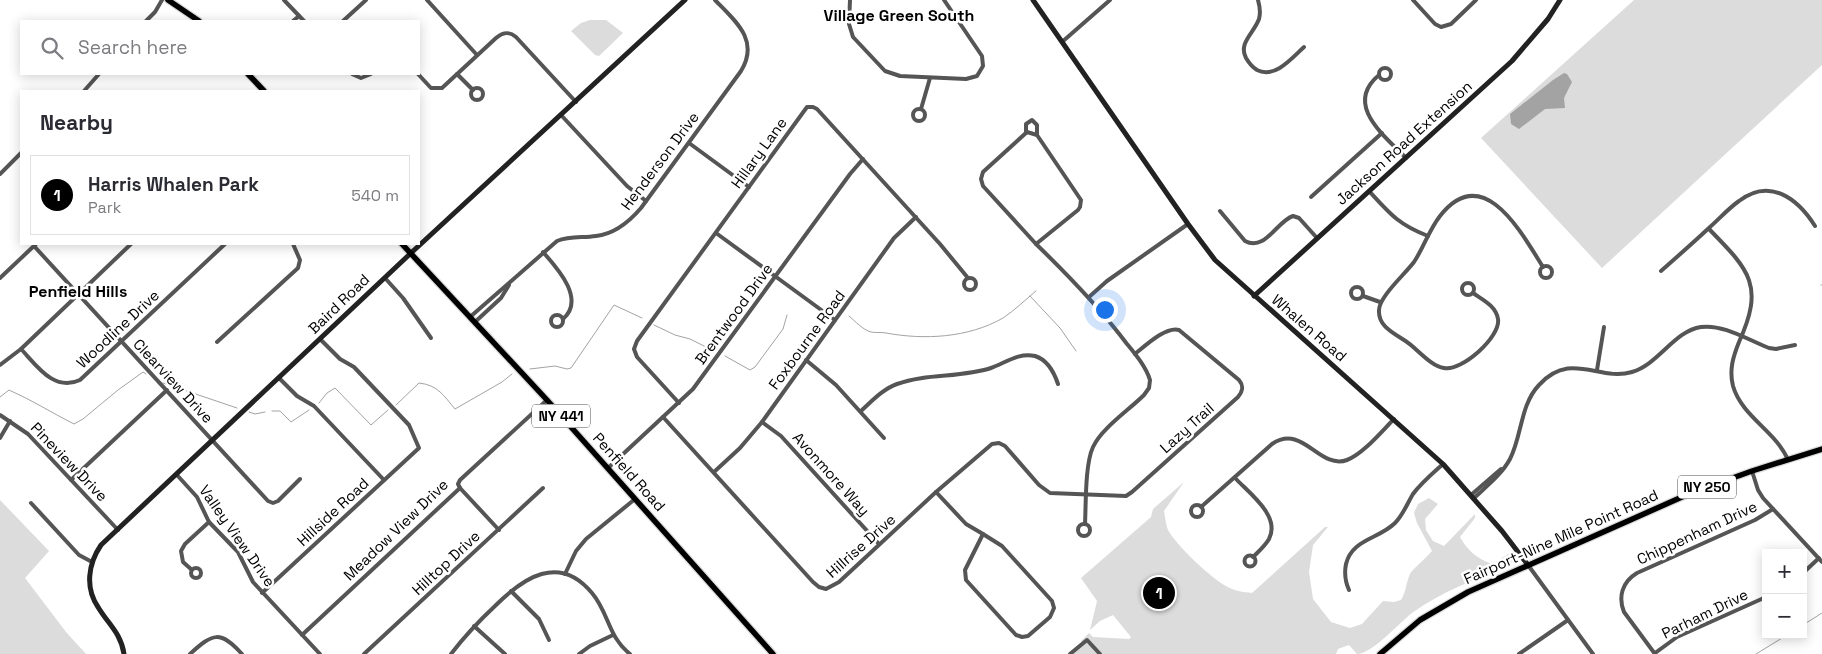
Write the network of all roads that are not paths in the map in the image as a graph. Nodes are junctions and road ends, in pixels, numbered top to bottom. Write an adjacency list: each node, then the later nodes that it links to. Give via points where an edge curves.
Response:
1 (162, 0): 17 (street)
2 (168, 0): 18 (main road)
3 (284, 0): 16 (street)
4 (366, 0): 21 (street)
5 (427, 0): 24 (street)
6 (685, 0): 36 (street, Baird Road)
7 (716, 0): 42 (street, Henderson Drive, via 743,31 748,54 741,71)
8 (850, 0): 32 (street, via 849,24 853,37 884,70 900,76)
9 (944, 0): 32 (street, via 982,56 983,66 973,78)
10 (1033, 0): 22 (street, Whalen Road)
11 (1110, 0): 22 (street)
12 (1258, 0): 23 (street, via 1259,18 1244,50 1252,66 1262,72 1274,71)
13 (1413, 0): 14 (street, via 1441,27 1451,24)
14 (1476, 0)
15 (1560, 0): 44 (street, Jackson Road Extension, via 1512,61)
16 (298, 16): 19 (street); 20 (street)
17 (147, 20)
18 (198, 20)
19 (293, 20)
20 (303, 20)
21 (344, 20)
22 (1062, 42): 53 (street, Whalen Road)
23 (1304, 47)
24 (477, 55): 25 (street); 36 (street, via 499,35 509,33)
25 (457, 74): 30 (street, via 436,89); 35 (street)
26 (98, 75): 33 (street)
27 (249, 75): 34 (main road)
28 (354, 75): 29 (street, via 361,78)
29 (368, 75)
30 (419, 75)
31 (1379, 75): 40 (street, via 1368,88 1365,105)
32 (930, 78): 37 (street)
33 (85, 90)
34 (263, 90)
35 (473, 90)
36 (576, 102): 38 (street, Baird Road)
37 (921, 110)
38 (561, 115): 50 (street); 65 (street, Baird Road)
39 (1026, 132): 41 (street); 41 (street, via 1026,124 1032,120 1037,125); 59 (street, via 983,172 981,179 983,186)
40 (1382, 133): 44 (street); 49 (street)
41 (1036, 134): 59 (street, via 1078,194 1081,204)
42 (689, 143): 47 (street); 50 (street, Henderson Drive)
43 (20, 154): 46 (street)
44 (1406, 158): 48 (street, Jackson Road Extension)
45 (863, 160): 47 (street, Hillary Lane, via 817,109 810,107); 52 (street, Hillary Lane); 71 (street, Brentwood Drive)
46 (0, 174)
47 (749, 186): 56 (street, Hillary Lane)
48 (1369, 191): 57 (street, via 1397,221); 58 (street, Jackson Road Extension)
49 (1311, 197)
50 (646, 201): 67 (street, Henderson Drive, via 630,220 616,230 603,235 563,239)
51 (1220, 211): 58 (street, via 1250,244 1263,241 1293,216 1299,218)
52 (916, 217): 74 (street, Hillary Lane); 84 (street, Foxbourne Road, via 894,238)
53 (1188, 224): 78 (street, Whalen Road, via 1220,266); 80 (street)
54 (1815, 226): 55 (street, via 1788,196 1762,191 1738,201)
55 (1709, 229): 70 (street); 87 (street, via 1742,264 1750,281 1752,300)
56 (716, 233): 71 (street); 102 (street, Hillary Lane, via 635,345 637,357)
57 (1428, 236): 69 (street, via 1452,204 1470,196 1483,196 1507,215); 81 (street, via 1407,271)
58 (1317, 238): 78 (street, Jackson Road Extension)
59 (1036, 244): 80 (street)
60 (35, 245): 72 (street); 77 (street, Clearview Drive)
61 (130, 245): 77 (street)
62 (224, 245): 90 (street, Woodline Drive)
63 (294, 245): 91 (street, via 300,260 298,268)
64 (403, 245): 68 (main road, Penfield Road / NY 441)
65 (420, 245)
66 (420, 245): 68 (street, Baird Road)
67 (543, 252): 75 (street, Henderson Drive); 83 (street, via 570,292 571,305)
68 (411, 253): 73 (street, Baird Road); 82 (main road, Penfield Road / NY 441)
69 (1543, 267)
70 (1662, 271)
71 (775, 276): 84 (street); 102 (street, Brentwood Drive)
72 (0, 278)
73 (385, 278): 88 (street); 89 (street, Baird Road)
74 (968, 278)
75 (511, 281): 82 (street, Henderson Drive); 85 (street, Henderson Drive, via 501,298)
76 (1473, 293): 81 (street, via 1493,307 1498,318 1497,329 1492,338 1464,363 1451,369 1438,366 1384,327 1379,316)
77 (78, 294): 90 (street, Clearview Drive); 93 (street)
78 (1254, 296): 106 (street, Whalen Road)
79 (1363, 296): 81 (street)
80 (1088, 297): 94 (street)
81 (1380, 302)
82 (470, 317): 85 (main road, Penfield Road / NY 441)
83 (563, 319)
84 (836, 320): 95 (street, Foxbourne Road)
85 (475, 322): 101 (main road, Penfield Road / NY 441)
86 (1604, 327): 97 (street)
87 (1741, 337): 92 (street, via 1769,348); 97 (street, via 1717,328 1699,327 1684,333 1654,360 1637,370 1618,374); 113 (street, via 1731,366 1736,394 1783,449)
88 (431, 338)
89 (320, 339): 98 (street, Baird Road); 123 (street, Hillside Road, via 340,359 354,366 409,425 419,448)
90 (122, 342): 93 (street, Woodline Drive, via 85,378 70,384 52,380); 100 (street, Clearview Drive)
91 (216, 342)
92 (1795, 345)
93 (21, 349): 96 (street)
94 (1134, 354): 127 (street, via 1149,376 1150,384 1144,395 1105,431 1093,447); 127 (street, Lazy Trail, via 1165,332 1179,330 1239,380 1242,391 1128,495)
95 (806, 360): 103 (street, via 836,384); 108 (street, Foxbourne Road)
96 (0, 365)
97 (1597, 370): 128 (street, via 1561,370 1540,383 1530,397 1507,465)
98 (279, 378): 111 (street, Baird Road); 123 (street, via 297,396 314,406)
99 (1058, 384): 103 (street, via 1048,365 1039,358 1026,355 981,370 897,384)
100 (166, 390): 111 (street, Clearview Drive); 122 (street)
101 (547, 400): 116 (main road, Penfield Road / NY 441); 124 (street, Meadow View Drive, via 460,480)
102 (679, 403): 105 (street, Brentwood Drive)
103 (861, 411): 110 (street)
104 (0, 415): 107 (street, Pineview Drive)
105 (663, 417): 116 (street, Brentwood Drive); 118 (street, Hillrise Drive)
106 (1394, 419): 115 (street, Whalen Road); 120 (street, via 1345,461 1334,462 1297,440 1283,438)
107 (10, 422): 109 (street); 122 (street, Pineview Drive, via 28,434)
108 (762, 422): 118 (street, Foxbourne Road); 138 (street, Avonmore Way, via 781,436)
109 (0, 438)
110 (884, 438)
111 (213, 441): 119 (street, Baird Road); 121 (street, Clearview Drive, via 271,502 278,501)
112 (1822, 449): 113 (main road, Fairport-Nine Mile Point Road / NY 250)
113 (1788, 460): 117 (main road, Fairport-Nine Mile Point Road / NY 250)
114 (1021, 464): 126 (street, Hillrise Drive, via 1002,444 992,444); 127 (street, Lazy Trail, via 1039,485 1053,494)
115 (1443, 464): 128 (street, Whalen Road); 146 (street, via 1418,488 1395,523 1352,550 1344,574)
116 (608, 468): 129 (main road, Penfield Road / NY 441)
117 (1752, 471): 132 (street, via 1760,494); 142 (main road, Fairport-Nine Mile Point Road / NY 250, via 1691,493)
118 (714, 472): 138 (street, Hillrise Drive, via 819,588 836,585)
119 (177, 475): 133 (street, Valley View Drive, via 197,496); 135 (street, Baird Road)
120 (1235, 478): 131 (street); 139 (street, via 1262,506 1271,521 1269,538)
121 (300, 479)
122 (71, 480): 135 (street, Pineview Drive)
123 (384, 480): 148 (street, Hillside Road)
124 (460, 488): 136 (street); 152 (street, Meadow View Drive)
125 (543, 488): 136 (street, Hilltop Drive)
126 (936, 492): 137 (street, via 966,524); 138 (street, Hillrise Drive)
127 (1087, 495): 134 (street)
128 (1473, 496): 142 (street, Whalen Road)
129 (635, 498): 145 (street, via 586,539); 164 (main road, Penfield Road / NY 441)
130 (31, 503): 141 (street, via 79,555)
131 (1201, 507)
132 (1773, 509): 140 (street); 170 (street, Chippenham Drive, via 1637,573 1627,581 1621,605)
133 (209, 522): 143 (street, via 181,551 183,562); 148 (street, Valley View Drive, via 238,552)
134 (1085, 524)
135 (118, 530): 141 (street, Baird Road, via 101,545)
136 (499, 530): 159 (street, Hilltop Drive)
137 (984, 534): 137 (street, via 1002,546 1052,601 1053,614 1028,636 1016,635 966,580 965,570)
138 (879, 544)
139 (1253, 557)
140 (1820, 560): 144 (street)
141 (92, 562): 155 (street, Baird Road, via 90,592 118,633)
142 (1528, 566): 150 (street, Whalen Road); 167 (main road, Fairport-Nine Mile Point Road / NY 250, via 1435,610)
143 (192, 570)
144 (1807, 570)
145 (565, 574): 147 (street, via 539,574); 153 (street, via 592,592)
146 (1349, 590)
147 (511, 591): 151 (street); 154 (street, via 539,619)
148 (262, 593): 152 (street, Valley View Drive)
149 (1762, 599): 170 (street, Parham Drive, via 1677,637)
150 (1568, 620): 168 (street); 169 (street, Whalen Road)
151 (474, 626): 160 (street); 161 (street)
152 (302, 634): 158 (street, Valley View Drive)
153 (613, 635): 162 (street); 163 (street)
154 (549, 640)
155 (124, 654)
156 (190, 654): 157 (street, via 216,637 230,641)
157 (242, 654)
158 (320, 654)
159 (364, 654)
160 (451, 654)
161 (505, 654)
162 (579, 654)
163 (630, 654)
164 (773, 654)
165 (1070, 654): 166 (street, via 1088,640)
166 (1100, 654)
167 (1380, 654)
168 (1519, 654)
169 (1593, 654)
170 (1655, 654)

